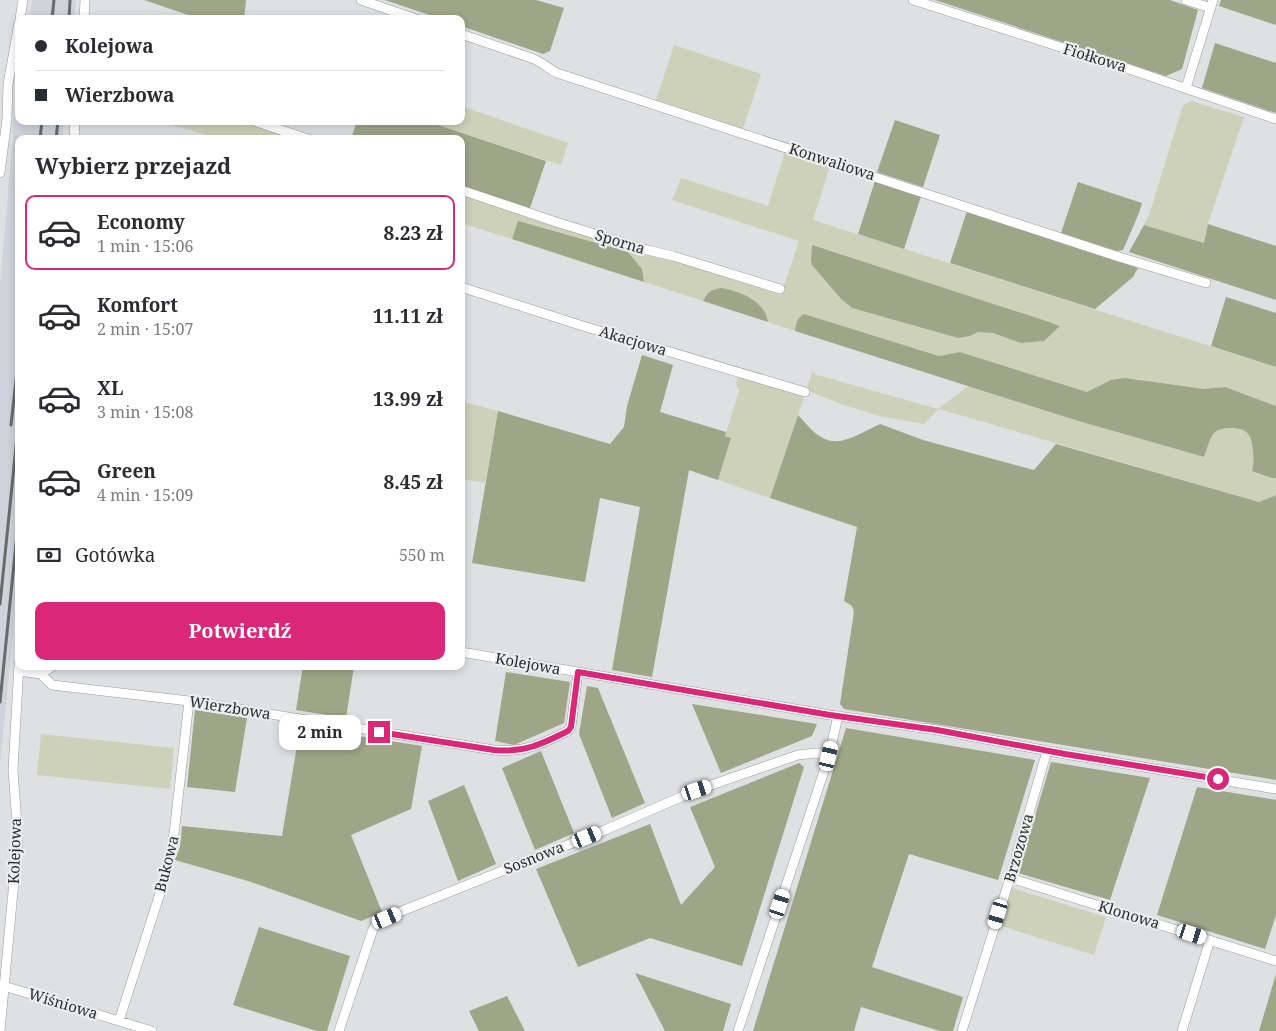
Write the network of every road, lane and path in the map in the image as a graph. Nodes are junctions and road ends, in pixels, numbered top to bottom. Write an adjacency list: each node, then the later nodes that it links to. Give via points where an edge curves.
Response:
1 (23, 0): 7 (street)
2 (85, 0): 8 (street)
3 (361, 0): 9 (street)
4 (912, 0): 12 (street, Fiołkowa)
5 (1186, 0): 6 (street)
6 (1212, 4): 12 (street)
7 (21, 15)
8 (84, 15)
9 (404, 15)
10 (465, 35): 20 (street, Konwaliowa, via 546,64 557,73)
11 (15, 45): 13 (street)
12 (1186, 88): 14 (street, Fiołkowa)
13 (3, 111): 17 (street, via 7,119)
14 (1276, 119)
15 (266, 125): 16 (street)
16 (296, 135)
17 (1, 155): 18 (street)
18 (0, 174)
19 (465, 191): 22 (street, Sporna)
20 (1206, 283)
21 (465, 288): 23 (street, Akacjowa)
22 (780, 289)
23 (805, 392)
24 (465, 653): 28 (street, Kolejowa)
25 (18, 670): 38 (street, Kolejowa, via 12,770 18,838)
26 (26, 670): 29 (street, Kolejowa)
27 (47, 670): 29 (street)
28 (578, 672): 30 (street, Wierzbowa, via 568,731 538,745 511,752); 31 (street, Kolejowa)
29 (41, 674): 30 (street, Wierzbowa, via 52,684)
30 (189, 701): 39 (street, Bukowa, via 174,834 162,887)
31 (838, 716): 32 (street, Kolejowa, via 937,730); 33 (street)
32 (1047, 751): 34 (street, Kolejowa); 35 (street, Brzozowa)
33 (829, 756): 42 (street, Sosnowa, via 816,752 798,755 697,790 376,923); 43 (street)
34 (1276, 788)
35 (1010, 878): 36 (street, Klonowa); 44 (street, Brzozowa)
36 (1210, 940): 37 (street, Klonowa); 45 (street)
37 (1276, 961)
38 (4, 986): 39 (street, Wiśniowa); 40 (street, Kolejowa)
39 (119, 1021): 41 (street, Wiśniowa)
40 (0, 1031)
41 (152, 1031)
42 (339, 1031)
43 (738, 1031)
44 (962, 1031)
45 (1182, 1031)

